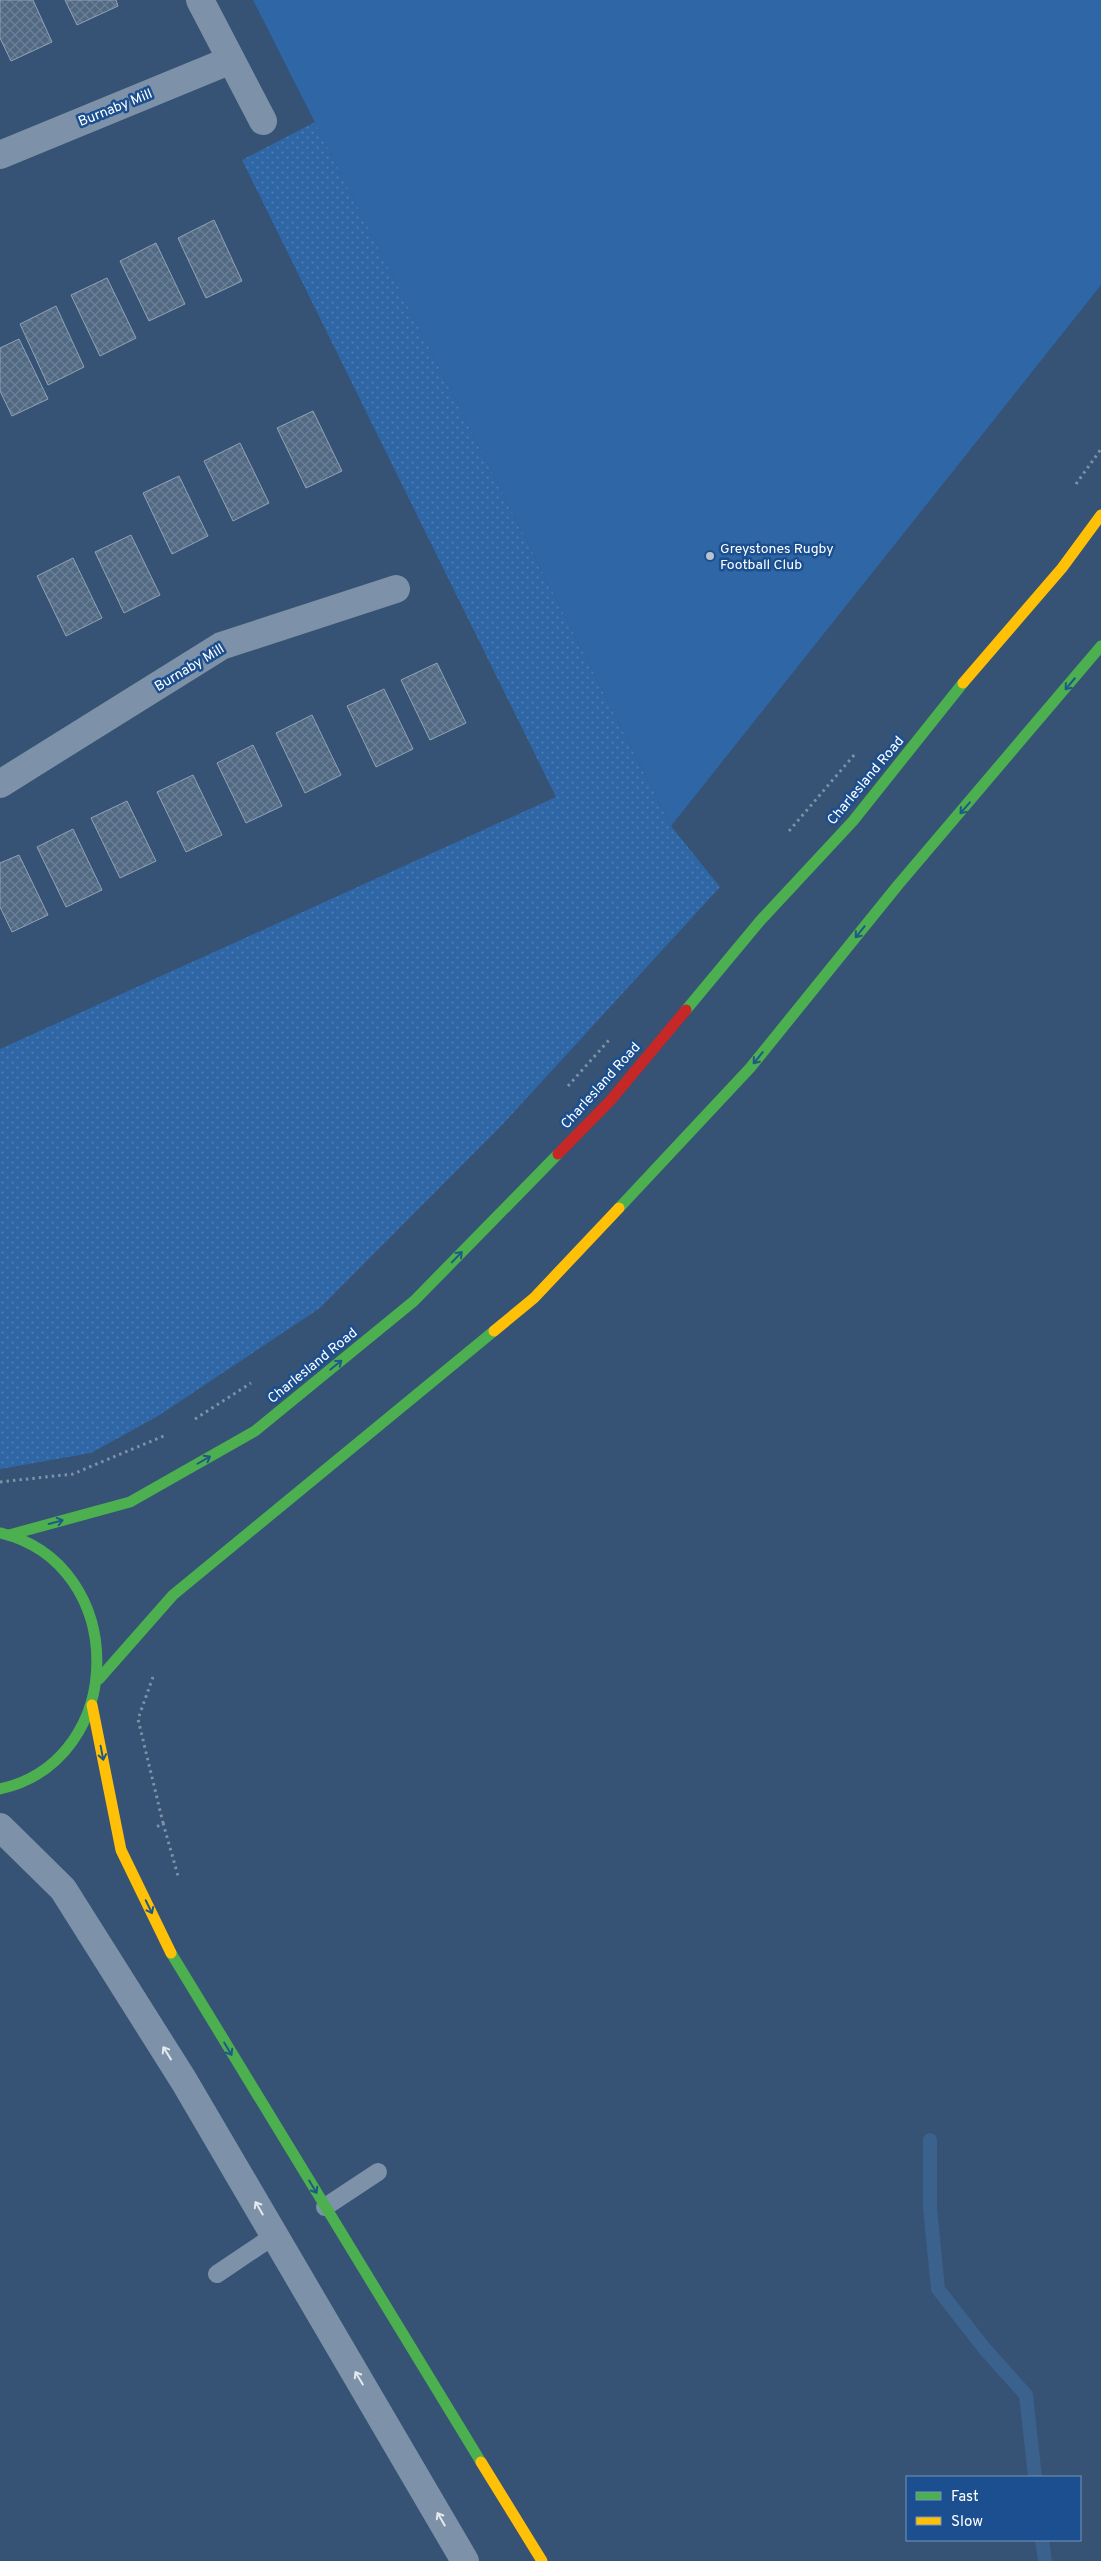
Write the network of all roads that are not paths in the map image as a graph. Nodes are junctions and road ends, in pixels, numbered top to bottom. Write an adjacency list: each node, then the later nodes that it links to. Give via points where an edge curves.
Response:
1 (200, 0): 2 (street)
2 (231, 60): 3 (street); 4 (street, Burnaby Mill)
3 (263, 121)
4 (0, 156)
5 (1101, 515): 9 (main road, Charlesland Road, one-way to 5, via 130,1502 255,1431 414,1301 610,1101 760,921 853,821 968,677 1062,568)
6 (396, 590): 8 (street, Burnaby Mill, via 221,646)
7 (1101, 646): 10 (main road, one-way to 10, via 898,885 750,1068 534,1298 173,1595)
8 (0, 784)
9 (4, 1534): 10 (main road, via 35,1547 59,1565 79,1590 93,1618 100,1648)
10 (99, 1679): 11 (main road)
11 (92, 1705): 12 (main road, via 80,1731 61,1756 36,1774); 15 (main road, one-way to 15, via 121,1850 177,1965)
12 (0, 1789)
13 (0, 1827): 16 (street, one-way to 13, via 184,2081 63,1889)
14 (378, 2172): 15 (lane)
15 (325, 2208): 19 (main road)
16 (275, 2235): 17 (lane); 18 (street, one-way to 16)
17 (217, 2274)
18 (466, 2561)
19 (542, 2561)

